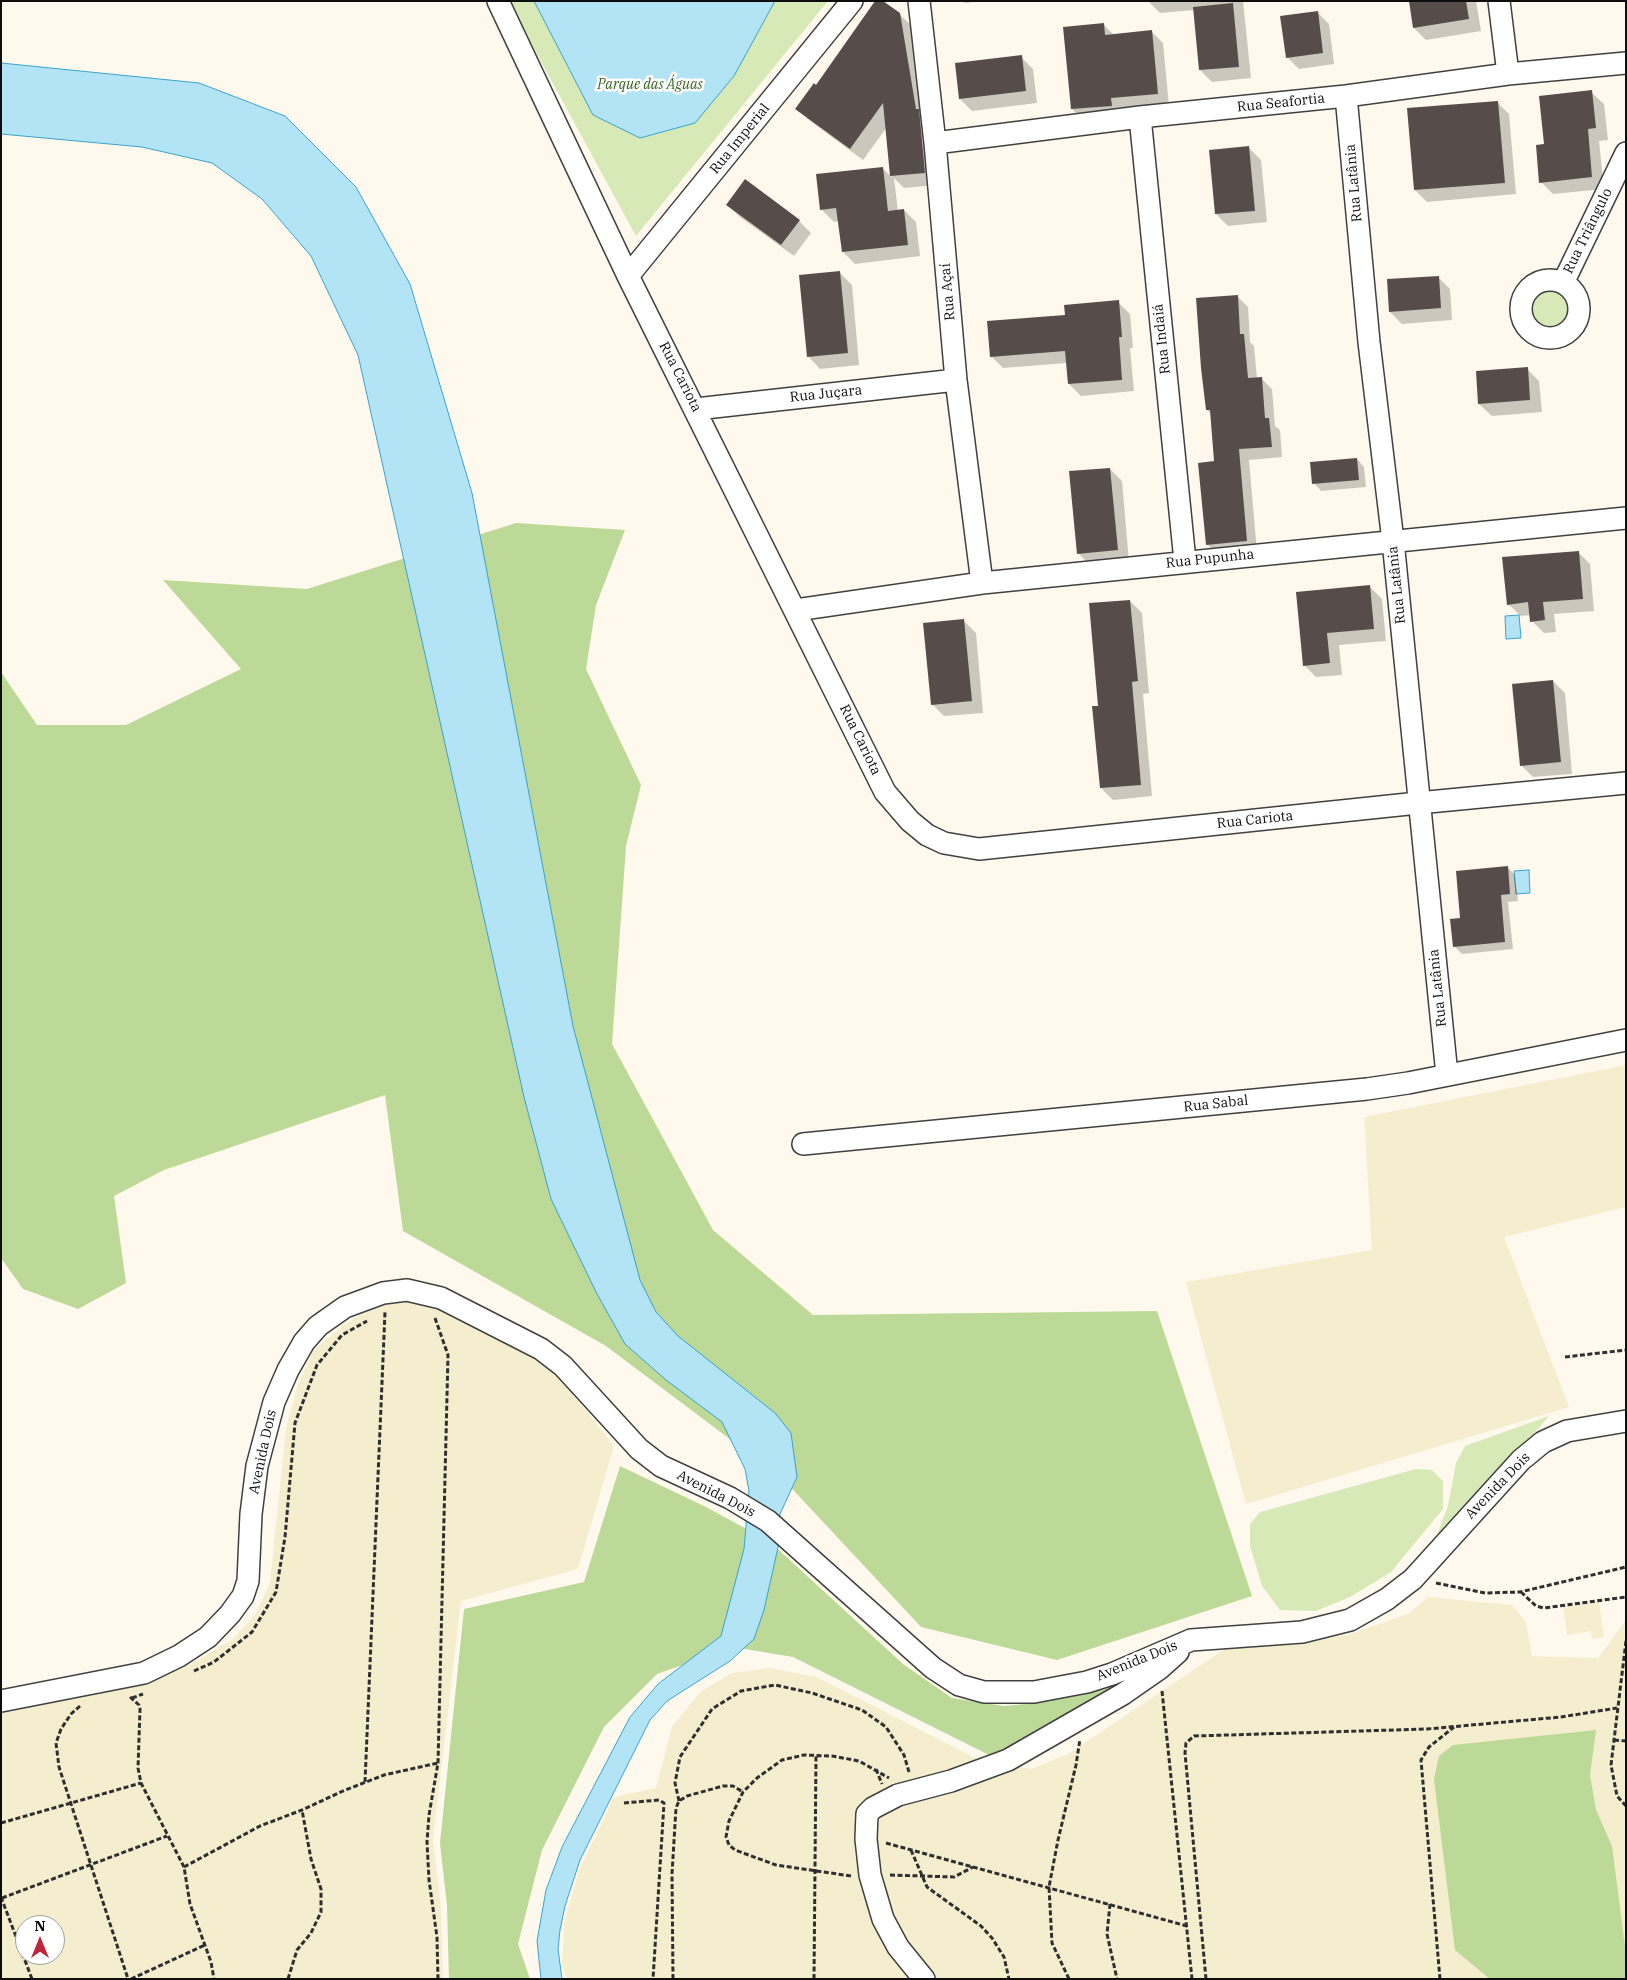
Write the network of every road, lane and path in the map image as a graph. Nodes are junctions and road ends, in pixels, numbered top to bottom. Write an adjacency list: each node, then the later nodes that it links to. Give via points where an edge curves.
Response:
1 (498, 1): 11 (street, Rua Cariota)
2 (852, 1): 11 (street, Rua Imperial)
3 (919, 1): 9 (street, Rua Açaí)
4 (1499, 1): 6 (street)
5 (1626, 62): 6 (street, Rua Seafortia)
6 (1508, 74): 7 (street, Rua Seafortia)
7 (1346, 96): 8 (street, Rua Seafortia); 16 (street, Rua Latânia)
8 (1140, 117): 9 (street, Rua Seafortia); 17 (street, Rua Indaiá)
9 (935, 143): 13 (street, Rua Açaí)
10 (1626, 153): 12 (street, Rua Triângulo)
11 (628, 276): 14 (street, Rua Cariota)
12 (1563, 282)
13 (956, 380): 14 (street, Rua Juçara); 18 (street, Rua Açaí)
14 (696, 409): 19 (street, Rua Cariota)
15 (1626, 518): 16 (street, Rua Pupunha)
16 (1392, 541): 17 (street, Rua Pupunha); 21 (street, Rua Latânia)
17 (1184, 561): 18 (street, Rua Pupunha)
18 (982, 583): 19 (street, Rua Pupunha)
19 (796, 610): 21 (street, Rua Cariota, via 885,792 910,821 927,835 944,843 979,849)
20 (1626, 783): 21 (street, Rua Cariota)
21 (1418, 803): 23 (street, Rua Latânia)
22 (1626, 1040): 23 (street, Rua Sabal)
23 (1447, 1075): 24 (street, Rua Sabal, via 1367,1089)
24 (803, 1144)
25 (395, 1311): 26 (path)
26 (385, 1312): 28 (path); 55 (path)
27 (432, 1314): 52 (path, via 438,1321 448,1355)
28 (377, 1316)
29 (368, 1321): 40 (path, via 342,1335 317,1364 294,1424 276,1592 252,1632 214,1662)
30 (1626, 1350): 31 (path)
31 (1565, 1357)
32 (1626, 1422): 34 (street, Avenida Dois, via 1567,1431 1543,1442 1521,1460)
33 (1626, 1567): 35 (path)
34 (1413, 1579): 35 (path, via 1485,1592); 37 (street, Avenida Dois, via 1387,1599 1350,1620 1302,1632)
35 (1520, 1592): 36 (path, via 1536,1606 1544,1608)
36 (1626, 1597)
37 (1190, 1640): 39 (street); 44 (street, Avenida Dois, via 1112,1674 1062,1687 1008,1693 984,1692 959,1685 913,1652 768,1520 730,1498 661,1466 639,1449 563,1366 541,1349 441,1298 400,1290 382,1292 338,1312 318,1326 304,1342 288,1370 274,1402 257,1466 248,1581 243,1596 230,1614 208,1636 179,1656 144,1672)
38 (1626, 1641): 46 (path)
39 (1159, 1669): 47 (street); 76 (path)
40 (188, 1674)
41 (145, 1693): 43 (path)
42 (125, 1697): 43 (path)
43 (132, 1698): 56 (path, via 140,1710 138,1768)
44 (1, 1701)
45 (76, 1703): 60 (path, via 85,1701 71,1714 56,1743 59,1767)
46 (1617, 1708): 48 (path, via 1561,1717); 49 (path)
47 (1077, 1721): 65 (street, via 992,1768 885,1800 867,1814); 73 (path, via 1080,1742)
48 (1456, 1726): 91 (path, via 1194,1736 1186,1743); 92 (path, via 1429,1747 1421,1760)
49 (1614, 1740): 50 (path); 61 (path, via 1612,1765 1617,1796)
50 (1626, 1741)
51 (816, 1755): 53 (path, via 860,1761); 57 (path, via 782,1760); 70 (path)
52 (438, 1764): 55 (path); 82 (path, via 427,1842)
53 (876, 1769)
54 (911, 1779): 58 (path, via 904,1755 886,1726 862,1710 812,1693 775,1685 741,1691 712,1709 680,1757 675,1783)
55 (365, 1782): 62 (path)
56 (141, 1783): 60 (path); 64 (path)
57 (743, 1792): 58 (path, via 733,1786 724,1786); 70 (path, via 729,1821 726,1837 729,1845 776,1865)
58 (678, 1801): 84 (path, via 672,1874)
59 (624, 1803): 83 (path, via 659,1800 664,1804)
60 (71, 1804): 63 (path); 67 (path)
61 (1626, 1806)
62 (302, 1810): 68 (path, via 260,1826); 81 (path, via 311,1859 321,1889 321,1912 311,1933 297,1950)
63 (1, 1823)
64 (167, 1836): 67 (path); 68 (path)
65 (866, 1839): 66 (path); 71 (street)
66 (911, 1850): 69 (path); 72 (path)
67 (90, 1864): 74 (path); 79 (path)
68 (184, 1867): 77 (path, via 190,1904)
69 (973, 1867): 72 (path, via 954,1877); 73 (path)
70 (815, 1872): 71 (path); 85 (path)
71 (870, 1875): 72 (path); 86 (street, via 889,1931)
72 (922, 1876): 87 (path, via 927,1887 981,1926 992,1938 1004,1957)
73 (1049, 1887): 75 (path); 88 (path, via 1052,1943)
74 (1, 1898): 78 (path)
75 (1110, 1904): 76 (path); 89 (path, via 1107,1934)
76 (1187, 1926): 90 (path)
77 (205, 1945): 79 (path); 80 (path)
78 (32, 1979)
79 (129, 1979)
80 (214, 1979)
81 (288, 1979)
82 (438, 1979)
83 (653, 1979)
84 (673, 1979)
85 (814, 1979)
86 (924, 1979)
87 (1009, 1979)
88 (1069, 1979)
89 (1117, 1979)
90 (1192, 1979)
91 (1206, 1979)
92 (1440, 1979)

